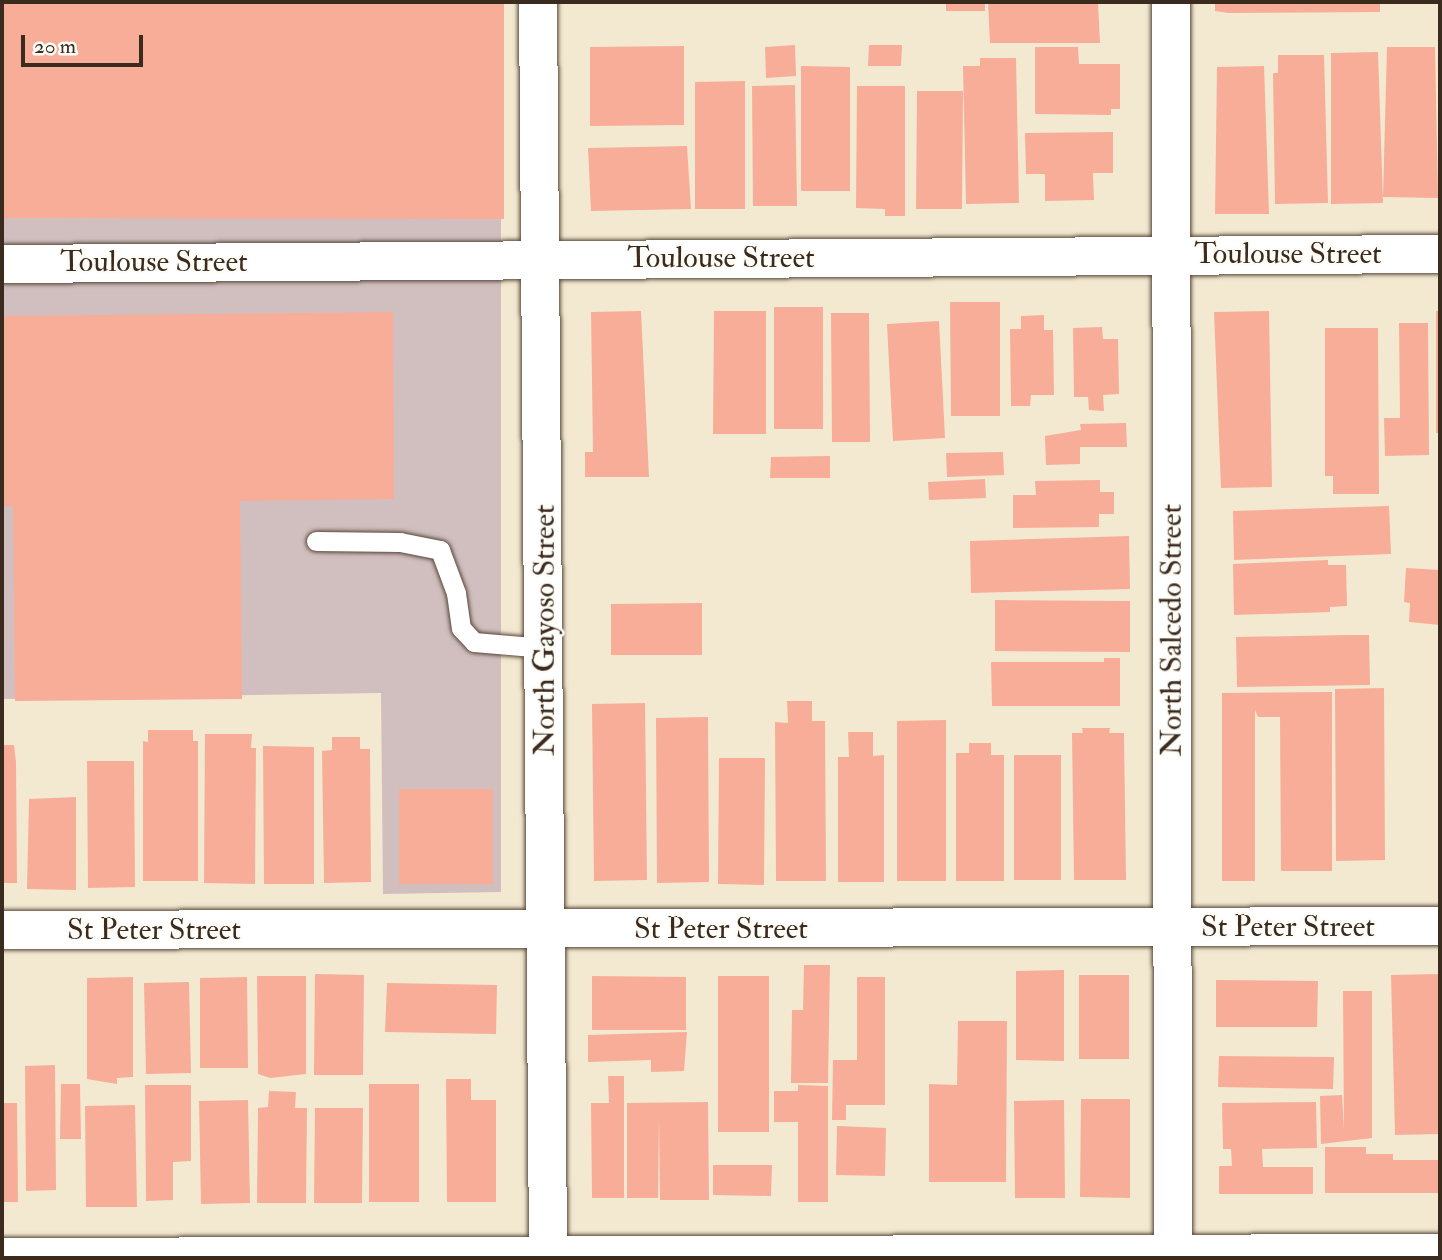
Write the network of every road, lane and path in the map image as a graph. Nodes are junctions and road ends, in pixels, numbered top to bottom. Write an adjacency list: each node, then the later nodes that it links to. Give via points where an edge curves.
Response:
1 (538, 2): 5 (street, North Gayoso Street)
2 (1171, 2): 3 (street, North Salcedo Street)
3 (1171, 254): 4 (street, Toulouse Street); 5 (street, Toulouse Street); 10 (street, North Salcedo Street)
4 (1440, 254)
5 (542, 260): 6 (street, Toulouse Street); 8 (street, North Gayoso Street)
6 (2, 264)
7 (316, 541): 8 (lane, via 400,542 440,550 456,593 461,628 474,642)
8 (545, 648): 11 (street, North Gayoso Street)
9 (1440, 926): 10 (street, St Peter Street)
10 (1172, 928): 11 (street, St Peter Street); 14 (street, North Salcedo Street)
11 (547, 929): 12 (street, St Peter Street); 16 (street, North Gayoso Street)
12 (2, 930)
13 (1440, 1253): 14 (street)
14 (1173, 1256): 16 (street)
15 (2, 1257): 16 (street)
16 (548, 1257)

